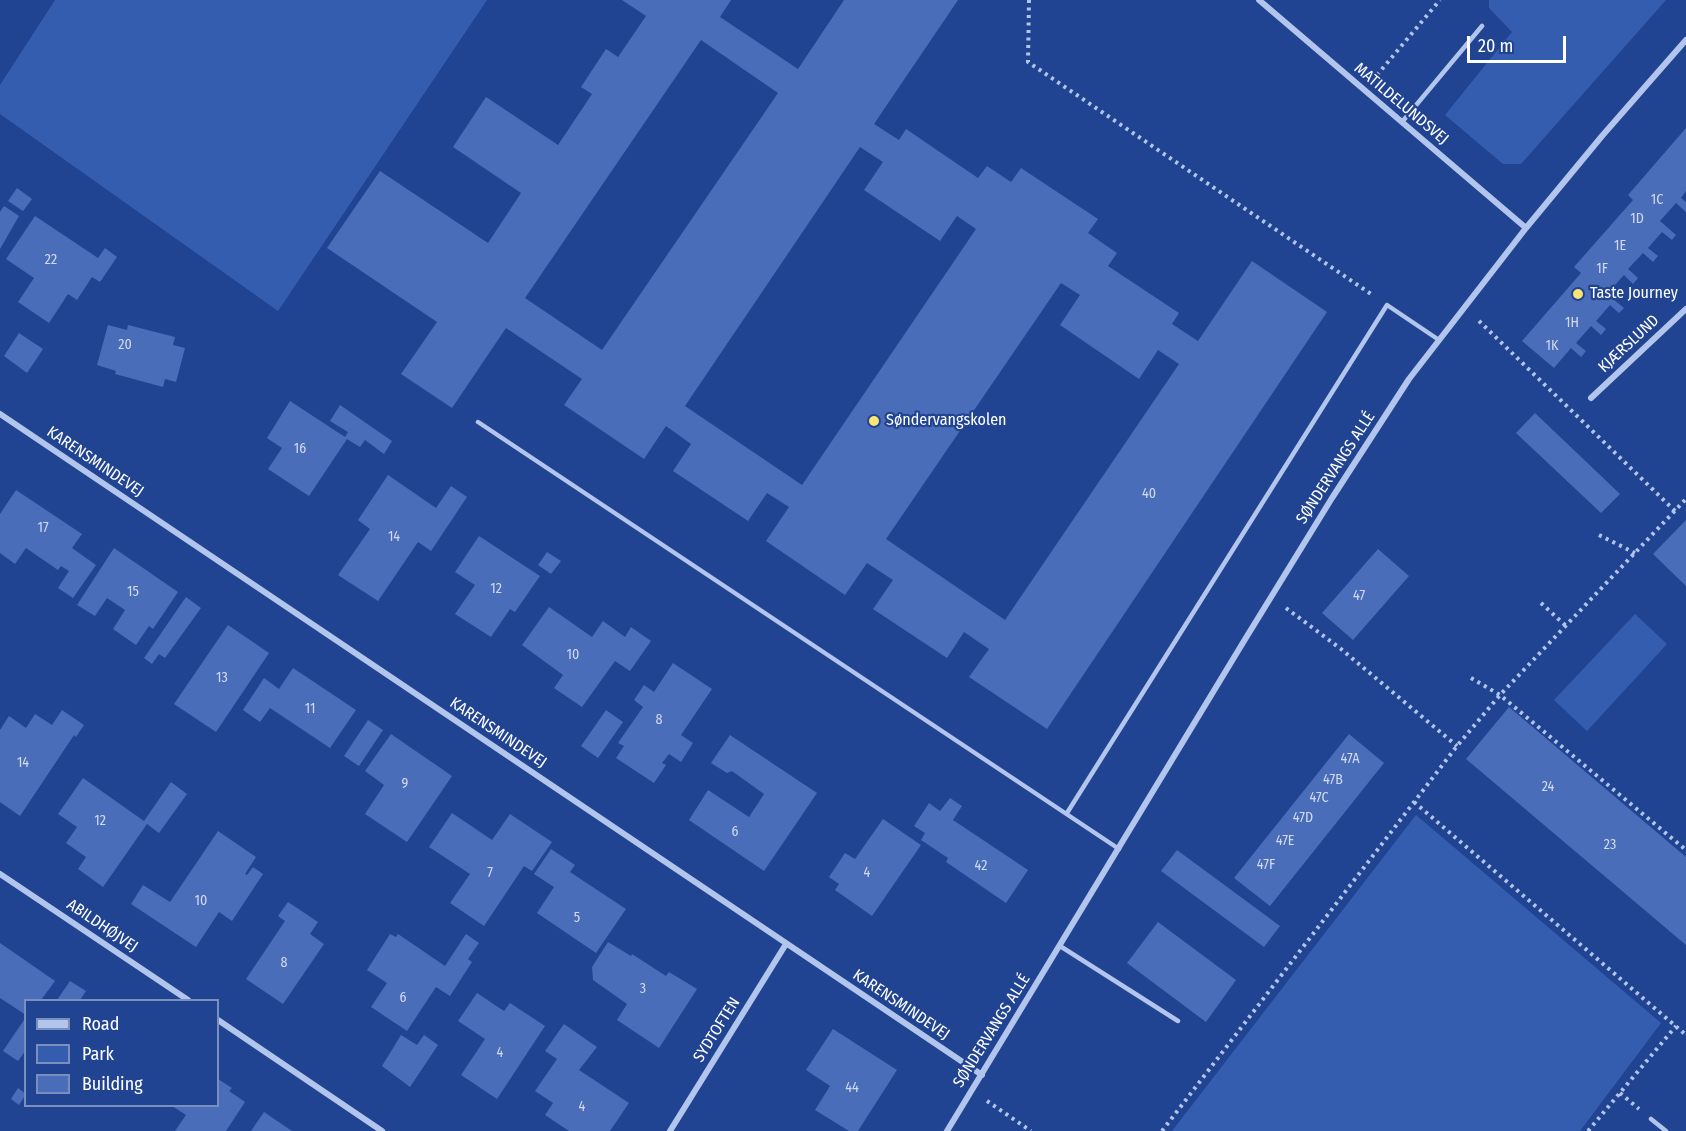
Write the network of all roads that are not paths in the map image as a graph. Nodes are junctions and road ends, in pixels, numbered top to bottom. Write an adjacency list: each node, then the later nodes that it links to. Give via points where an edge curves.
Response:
1 (1259, 0): 4 (street, MATILDELUNDSVEJ)
2 (1482, 27): 4 (lane)
3 (1686, 40): 5 (street, SØNDERVANGS ALLÉ)
4 (1402, 122): 5 (street, MATILDELUNDSVEJ)
5 (1526, 228): 7 (street, SØNDERVANGS ALLÉ)
6 (1686, 309): 8 (street, KJÆRSLUND)
7 (1439, 340): 11 (lane, via 1387,305); 12 (street, SØNDERVANGS ALLÉ, via 1409,379 1271,597)
8 (1591, 398)
9 (0, 414): 14 (street, KARENSMINDEVEJ)
10 (478, 422): 11 (lane)
11 (1066, 813): 12 (lane)
12 (1119, 849): 15 (street, SØNDERVANGS ALLÉ)
13 (0, 874): 16 (street, ABILDHØJVEJ)
14 (786, 944): 19 (street, KARENSMINDEVEJ); 22 (street, SYDTOFTEN)
15 (1060, 946): 18 (lane); 19 (street, SØNDERVANGS ALLÉ)
16 (187, 999)
17 (219, 1021): 21 (street)
18 (1178, 1021)
19 (982, 1075): 23 (street, SØNDERVANGS ALLÉ)
20 (1651, 1119): 24 (lane)
21 (382, 1131)
22 (670, 1131)
23 (946, 1131)
24 (1666, 1131)

